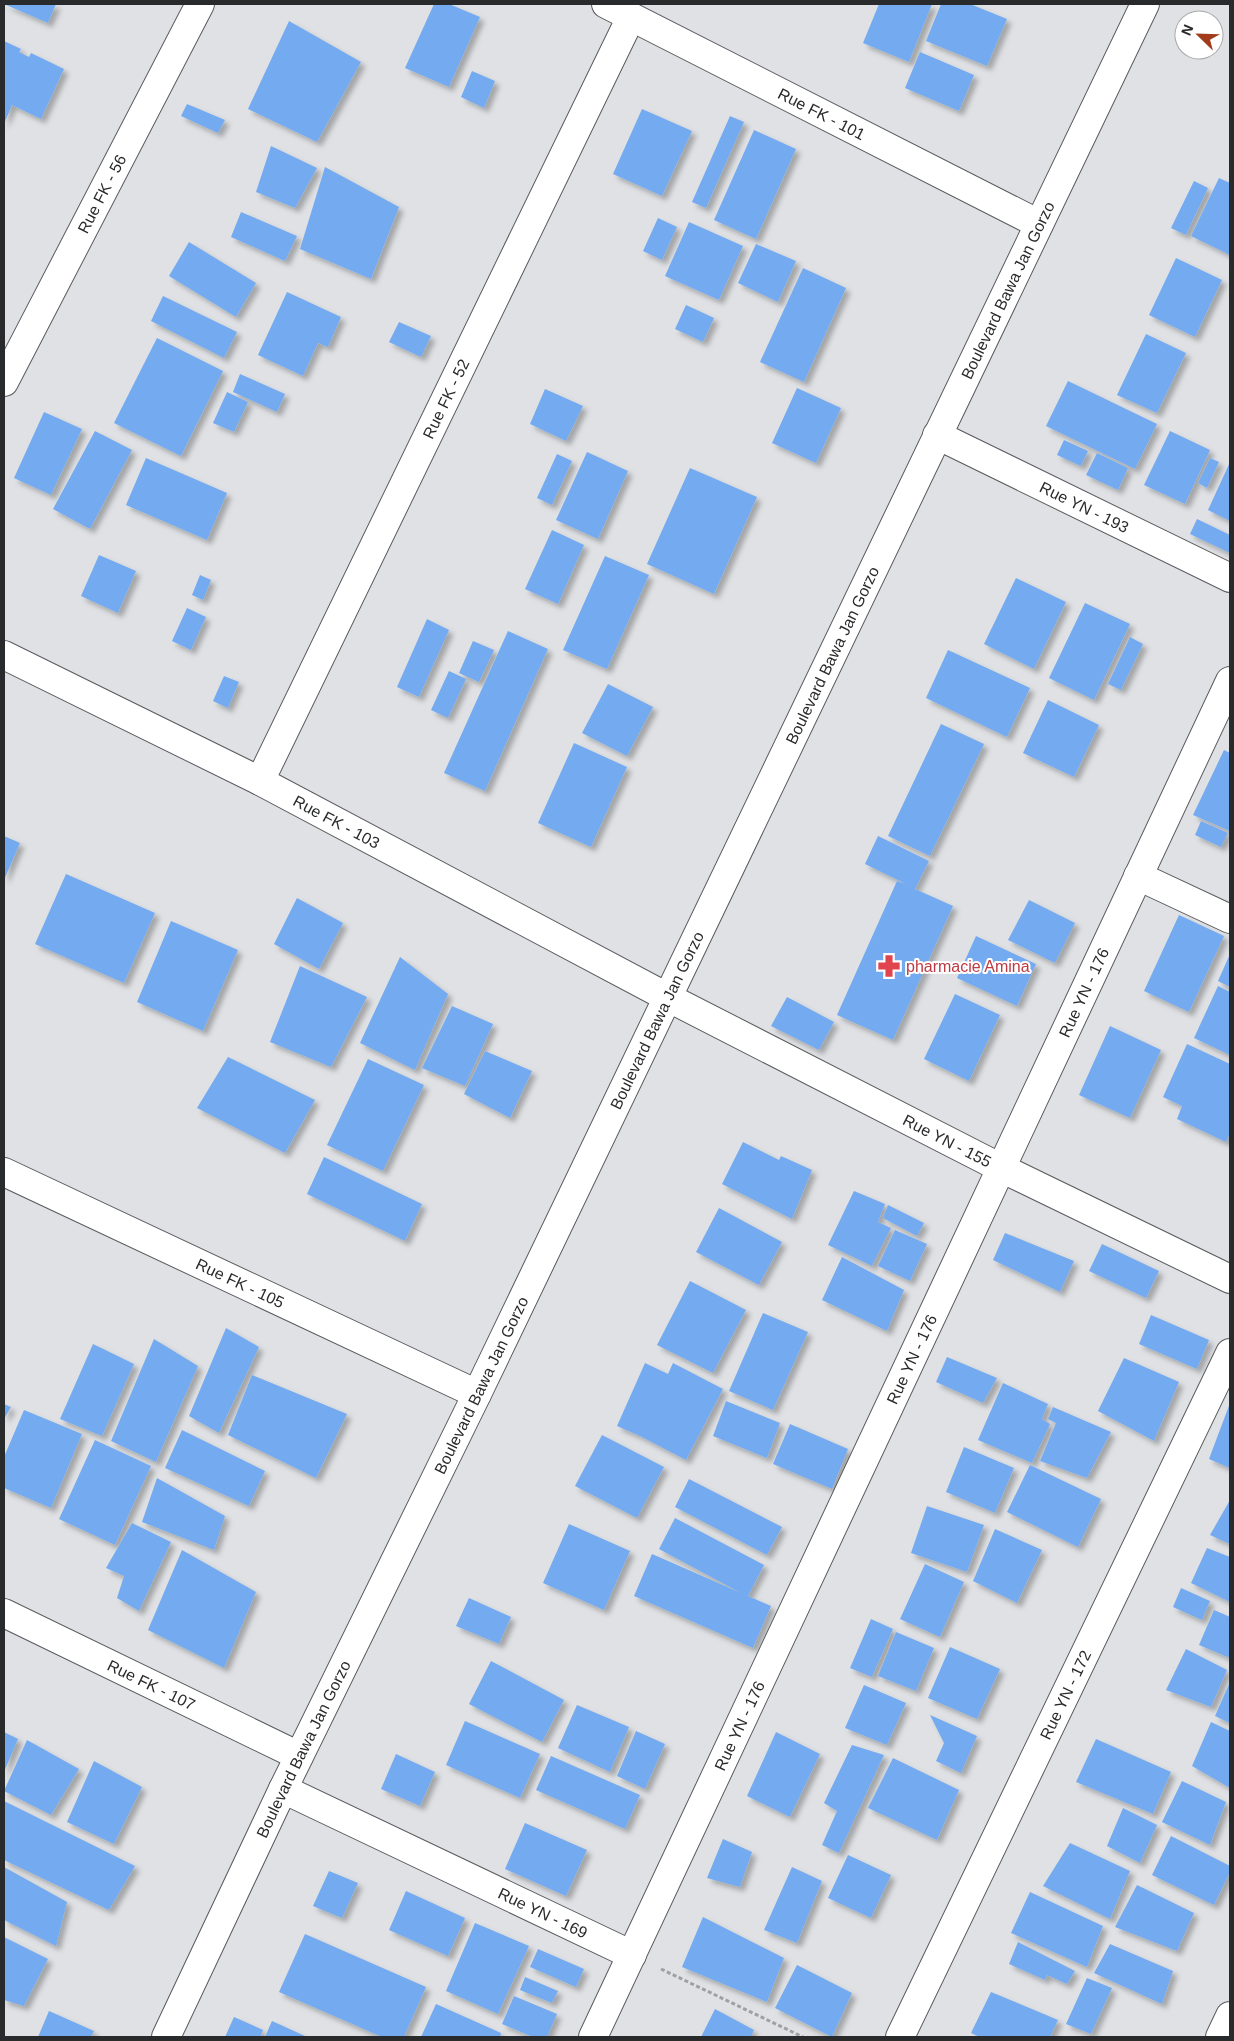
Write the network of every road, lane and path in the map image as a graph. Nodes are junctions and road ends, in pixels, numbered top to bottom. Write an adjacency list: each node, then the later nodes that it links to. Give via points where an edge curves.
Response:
1 (200, 4): 6 (street, Rue FK - 56)
2 (606, 4): 4 (street, Rue FK - 101)
3 (1145, 4): 5 (street, Boulevard Bawa Jan Gorzo)
4 (631, 17): 5 (street, Rue FK - 101); 11 (street, Rue FK - 52)
5 (1039, 224): 7 (street, Boulevard Bawa Jan Gorzo)
6 (4, 382)
7 (937, 435): 8 (street, Rue YN - 193); 14 (street, Boulevard Bawa Jan Gorzo)
8 (1230, 578)
9 (4, 656): 11 (street, Rue FK - 103)
10 (1230, 681): 12 (street, Rue YN - 176)
11 (260, 781): 14 (street, Rue FK - 103)
12 (1138, 876): 13 (street); 15 (street, Rue YN - 176)
13 (1230, 919)
14 (667, 997): 15 (street, Rue YN - 155); 19 (street, Boulevard Bawa Jan Gorzo)
15 (1001, 1168): 17 (street, Rue YN - 155); 23 (street, Rue YN - 176)
16 (4, 1172): 19 (street, Rue FK - 105)
17 (1230, 1279)
18 (1230, 1353): 28 (street, Rue YN - 172)
19 (477, 1394): 21 (street, Boulevard Bawa Jan Gorzo)
20 (4, 1613): 21 (street, Rue FK - 107)
21 (299, 1756): 22 (street, Boulevard Bawa Jan Gorzo)
22 (283, 1789): 23 (street, Rue YN - 169); 25 (street, Boulevard Bawa Jan Gorzo)
23 (632, 1954): 26 (street, Rue YN - 176); 27 (path)
24 (1230, 2016): 29 (street)
25 (166, 2037)
26 (593, 2037)
27 (802, 2037)
28 (900, 2037)
29 (1220, 2037)

